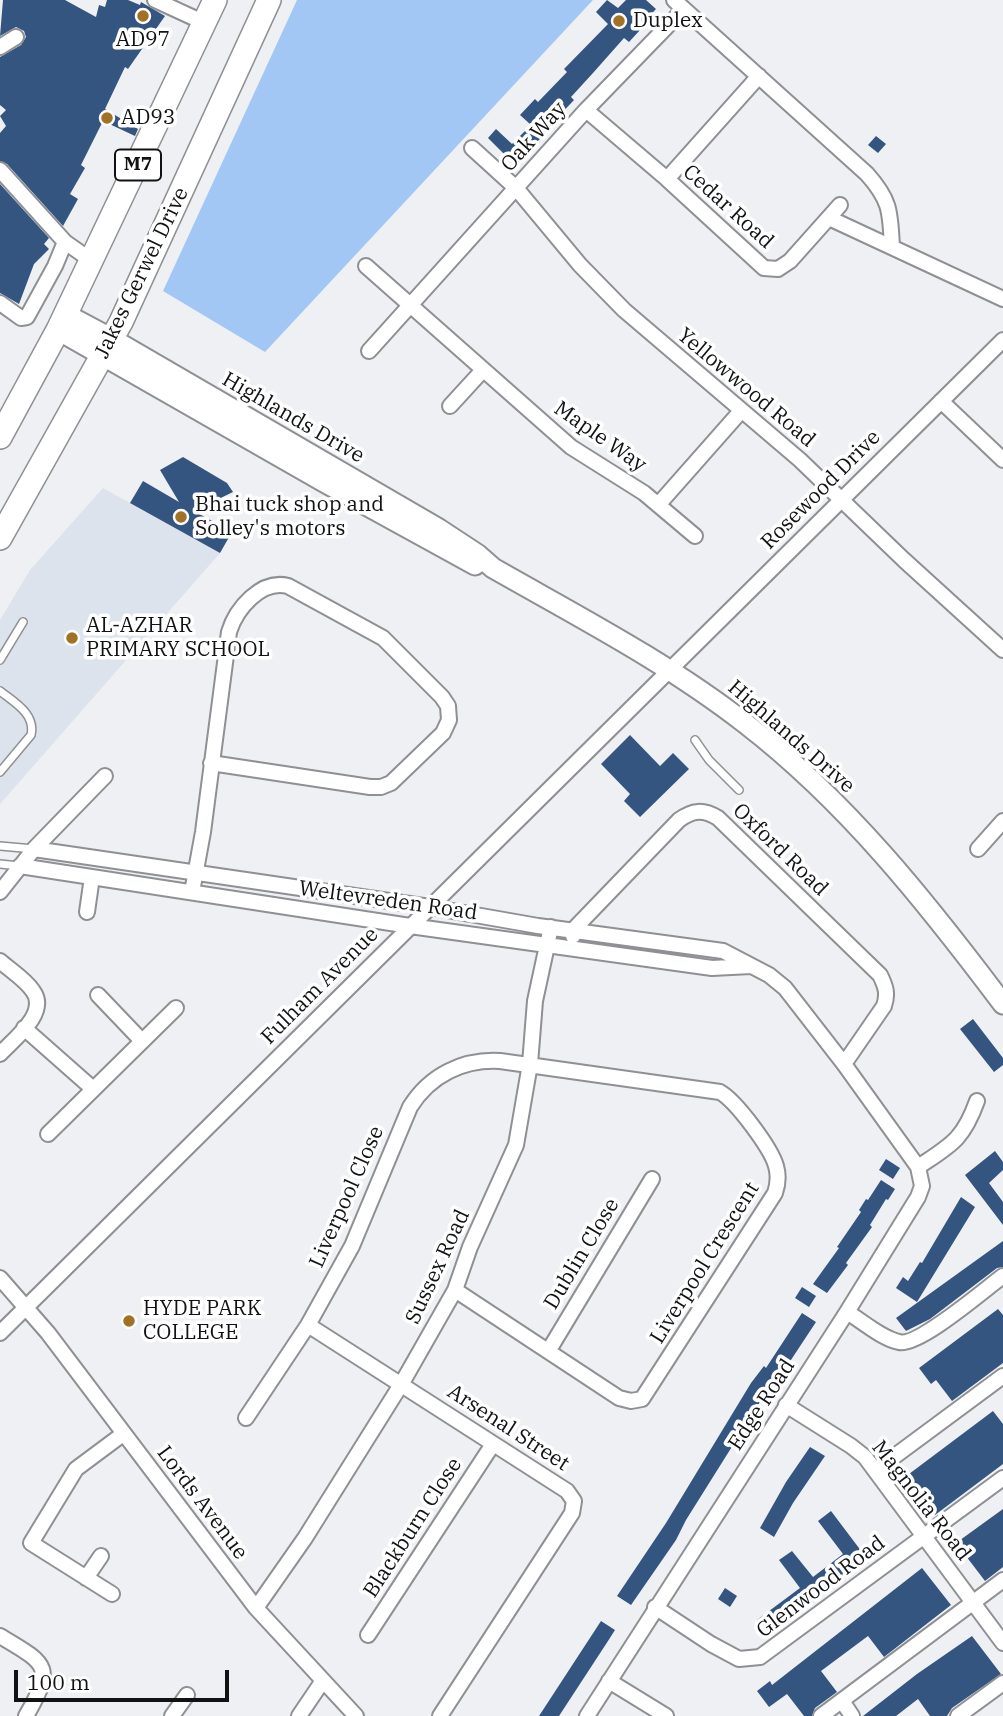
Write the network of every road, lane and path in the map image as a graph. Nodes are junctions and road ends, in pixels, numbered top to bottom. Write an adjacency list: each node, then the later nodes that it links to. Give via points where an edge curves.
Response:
1 (156, 0): 5 (street)
2 (215, 0): 5 (main road, M7)
3 (270, 0): 25 (main road, Jakes Gerwel Drive / M7)
4 (679, 4): 8 (street); 9 (street, Oak Way)
5 (205, 23): 18 (main road, M7)
6 (16, 37): 7 (street)
7 (0, 47)
8 (759, 76): 12 (street); 17 (street, via 878,186 890,210)
9 (586, 110): 12 (street, Cedar Road); 13 (street, Oak Way)
10 (472, 148): 13 (street, Yellowwood Road)
11 (0, 170): 16 (street)
12 (667, 179): 15 (street, Cedar Road, via 764,268 778,269 790,261)
13 (516, 188): 22 (street, Oak Way); 30 (street, Yellowwood Road, via 624,310)
14 (841, 205): 15 (street, Cedar Road)
15 (829, 218): 17 (street)
16 (65, 242): 18 (street); 21 (street, via 27,317 21,318)
17 (892, 247): 20 (street)
18 (92, 261): 23 (main road, M7)
19 (366, 266): 22 (street, Maple Way)
20 (1003, 299)
21 (0, 303)
22 (411, 306): 26 (street, Oak Way); 27 (street, Maple Way)
23 (62, 322): 25 (main road, Highlands Drive); 31 (main road, M7)
24 (1003, 340): 28 (street, Rosewood Drive)
25 (108, 347): 36 (main road, Jakes Gerwel Drive / M7); 40 (main road, Highlands Drive, via 468,563 493,568)
26 (369, 351)
27 (483, 370): 29 (street); 34 (street, Maple Way, via 571,447)
28 (941, 401): 32 (street); 33 (street, Rosewood Drive)
29 (450, 406)
30 (741, 411): 33 (street, Yellowwood Road); 34 (street)
31 (0, 438)
32 (1003, 460)
33 (842, 500): 38 (street, Yellowwood Road); 40 (street, Rosewood Drive)
34 (658, 505): 35 (street, Maple Way)
35 (695, 536)
36 (0, 538)
37 (23, 622): 39 (lane)
38 (1003, 650)
39 (0, 660)
40 (669, 670): 57 (street, Fulham Avenue); 67 (main road, Highlands Drive, via 748,725 842,810 918,895)
41 (0, 691): 44 (lane, via 24,710 32,728)
42 (695, 740): 46 (lane)
43 (211, 763): 43 (street, via 232,624 257,592 272,584 288,586 383,638 442,696 449,710 443,733 400,776 382,787); 53 (street)
44 (0, 772)
45 (105, 776): 49 (street)
46 (739, 790)
47 (1003, 821): 50 (street)
48 (0, 846): 49 (lane)
49 (34, 849): 52 (street); 53 (street, Weltevreden Road)
50 (978, 849)
51 (0, 864): 52 (lane)
52 (20, 866): 54 (street, Weltevreden Road); 55 (street)
53 (196, 874): 56 (street); 57 (street, Weltevreden Road)
54 (92, 877): 56 (street, Weltevreden Road); 58 (street)
55 (0, 892)
56 (192, 892): 59 (street, Weltevreden Road)
57 (430, 907): 59 (street, Fulham Avenue); 60 (street, Weltevreden Road)
58 (87, 912)
59 (410, 926): 62 (street, Weltevreden Road); 82 (street, Fulham Avenue)
60 (551, 927): 61 (street, Weltevreden Road); 62 (street, Sussex Road)
61 (574, 929): 63 (street); 65 (street, Weltevreden Road, via 709,947); 73 (street, Oxford Road, via 679,820 688,813 708,812 880,975 886,986 884,1006)
62 (548, 945): 63 (street, Weltevreden Road); 72 (street, Sussex Road)
63 (571, 948): 65 (street, Weltevreden Road, via 712,968)
64 (0, 961): 69 (street, via 36,997 36,1010)
65 (751, 966): 73 (street, Weltevreden Road, via 785,988)
66 (98, 995): 70 (street)
67 (1003, 1004)
68 (176, 1008): 70 (street)
69 (24, 1028): 71 (street); 74 (street)
70 (141, 1040): 74 (street)
71 (0, 1054)
72 (530, 1064): 81 (street, Sussex Road, via 516,1144); 84 (street, Liverpool Close, via 471,1062 424,1087 395,1141 352,1246); 86 (street, Liverpool Crescent, via 720,1092 737,1106 771,1155 778,1174 775,1193 642,1399 619,1398)
73 (844, 1064): 77 (street, Weltevreden Road)
74 (92, 1088): 76 (street)
75 (977, 1101): 77 (street, via 957,1141)
76 (48, 1134)
77 (918, 1167): 83 (street, Edge Road, via 922,1186 918,1197)
78 (652, 1179): 86 (street, Dublin Close)
79 (1003, 1276): 83 (street, via 908,1343 893,1340)
80 (0, 1278): 82 (street, Lords Avenue)
81 (455, 1290): 86 (street, Liverpool Crescent); 88 (street, Sussex Road)
82 (26, 1306): 85 (street, Fulham Avenue); 91 (street, Lords Avenue)
83 (847, 1312): 89 (street, Edge Road)
84 (308, 1325): 88 (street, Arsenal Street); 90 (street, Liverpool Close)
85 (0, 1332)
86 (548, 1350)
87 (1003, 1376): 93 (street)
88 (402, 1383): 92 (street, Arsenal Street); 102 (street, Sussex Road)
89 (786, 1405): 93 (street, Magnolia Road, via 851,1446); 101 (street, Edge Road)
90 (247, 1418)
91 (123, 1434): 97 (street, via 76,1469 31,1543); 102 (street, Lords Avenue)
92 (493, 1444): 103 (street, Blackburn Close); 115 (street, Arsenal Street, via 567,1491 574,1509)
93 (876, 1470): 95 (street, Magnolia Road)
94 (1003, 1478): 95 (street, Glenwood Road)
95 (925, 1536): 100 (street, Magnolia Road); 101 (street, Glenwood Road, via 755,1659 729,1654)
96 (100, 1556): 97 (street)
97 (86, 1578): 99 (street)
98 (1003, 1580): 100 (street)
99 (112, 1594)
100 (973, 1602): 105 (street, Magnolia Road); 110 (street)
101 (655, 1607): 106 (street, Edge Road)
102 (256, 1608): 107 (street, Lords Avenue)
103 (368, 1635)
104 (0, 1636): 111 (street, via 30,1653 41,1667 42,1688)
105 (1003, 1643)
106 (609, 1681): 116 (street, Edge Road); 117 (street)
107 (323, 1682): 113 (street); 114 (street, Lords Avenue)
108 (1003, 1683): 120 (street)
109 (187, 1695): 112 (street)
110 (842, 1701): 118 (street); 119 (street)
111 (26, 1716)
112 (172, 1716)
113 (299, 1716)
114 (356, 1716)
115 (440, 1716)
116 (587, 1716)
117 (666, 1716)
118 (821, 1716)
119 (852, 1716)
120 (958, 1716)

